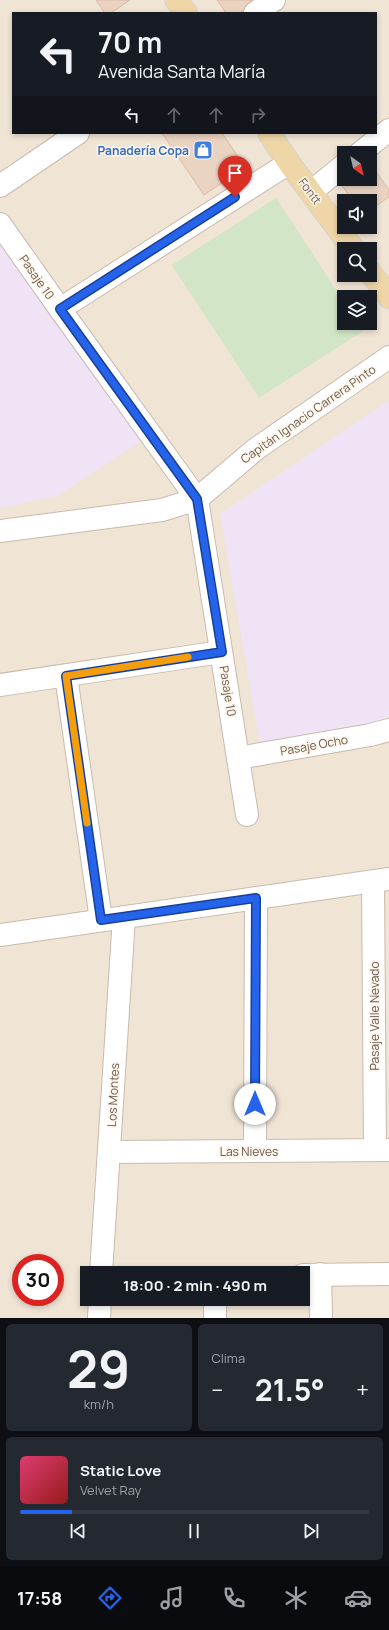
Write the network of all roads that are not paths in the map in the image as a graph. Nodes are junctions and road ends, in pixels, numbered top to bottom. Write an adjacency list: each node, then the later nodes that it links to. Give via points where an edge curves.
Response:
1 (176, 0): 3 (main road)
2 (274, 0): 4 (street)
3 (185, 12)
4 (256, 12)
5 (389, 130): 8 (street)
6 (77, 134): 11 (street)
7 (270, 134): 9 (main road, Fontt)
8 (369, 146)
9 (288, 163): 12 (main road, Fontt); 17 (street)
10 (337, 171): 12 (street)
11 (0, 186)
12 (311, 192): 14 (main road, Fontt)
13 (0, 224): 17 (street, Pasaje 10)
14 (348, 242)
15 (377, 281): 16 (main road)
16 (389, 297)
17 (60, 309): 19 (street, Pasaje 10)
18 (389, 357): 19 (street, Capitán Ignacio Carrera Pinto, via 256,448)
19 (197, 499): 20 (street, Capitán Ignacio Carrera Pinto, via 162,510); 21 (street, Pasaje 10)
20 (0, 531)
21 (222, 652): 22 (street); 25 (street, Pasaje 10)
22 (66, 676): 23 (street); 30 (street)
23 (0, 685)
24 (389, 730): 25 (street, Pasaje Ocho)
25 (238, 758): 26 (street, Pasaje 10)
26 (247, 815)
27 (381, 881): 28 (street); 32 (street, Pasaje Valle Nevado)
28 (256, 898): 29 (street); 33 (street)
29 (124, 917): 30 (street); 34 (street, Los Montes)
30 (101, 920): 31 (street)
31 (0, 935)
32 (382, 1150): 33 (street, Las Nieves)
33 (255, 1151): 34 (street, Las Nieves)
34 (110, 1152): 35 (street, Los Montes)
35 (102, 1266)
36 (312, 1274): 37 (street); 42 (street)
37 (389, 1274)
38 (99, 1306): 40 (street)
39 (215, 1306): 41 (street)
40 (98, 1318)
41 (215, 1318)
42 (321, 1318)

